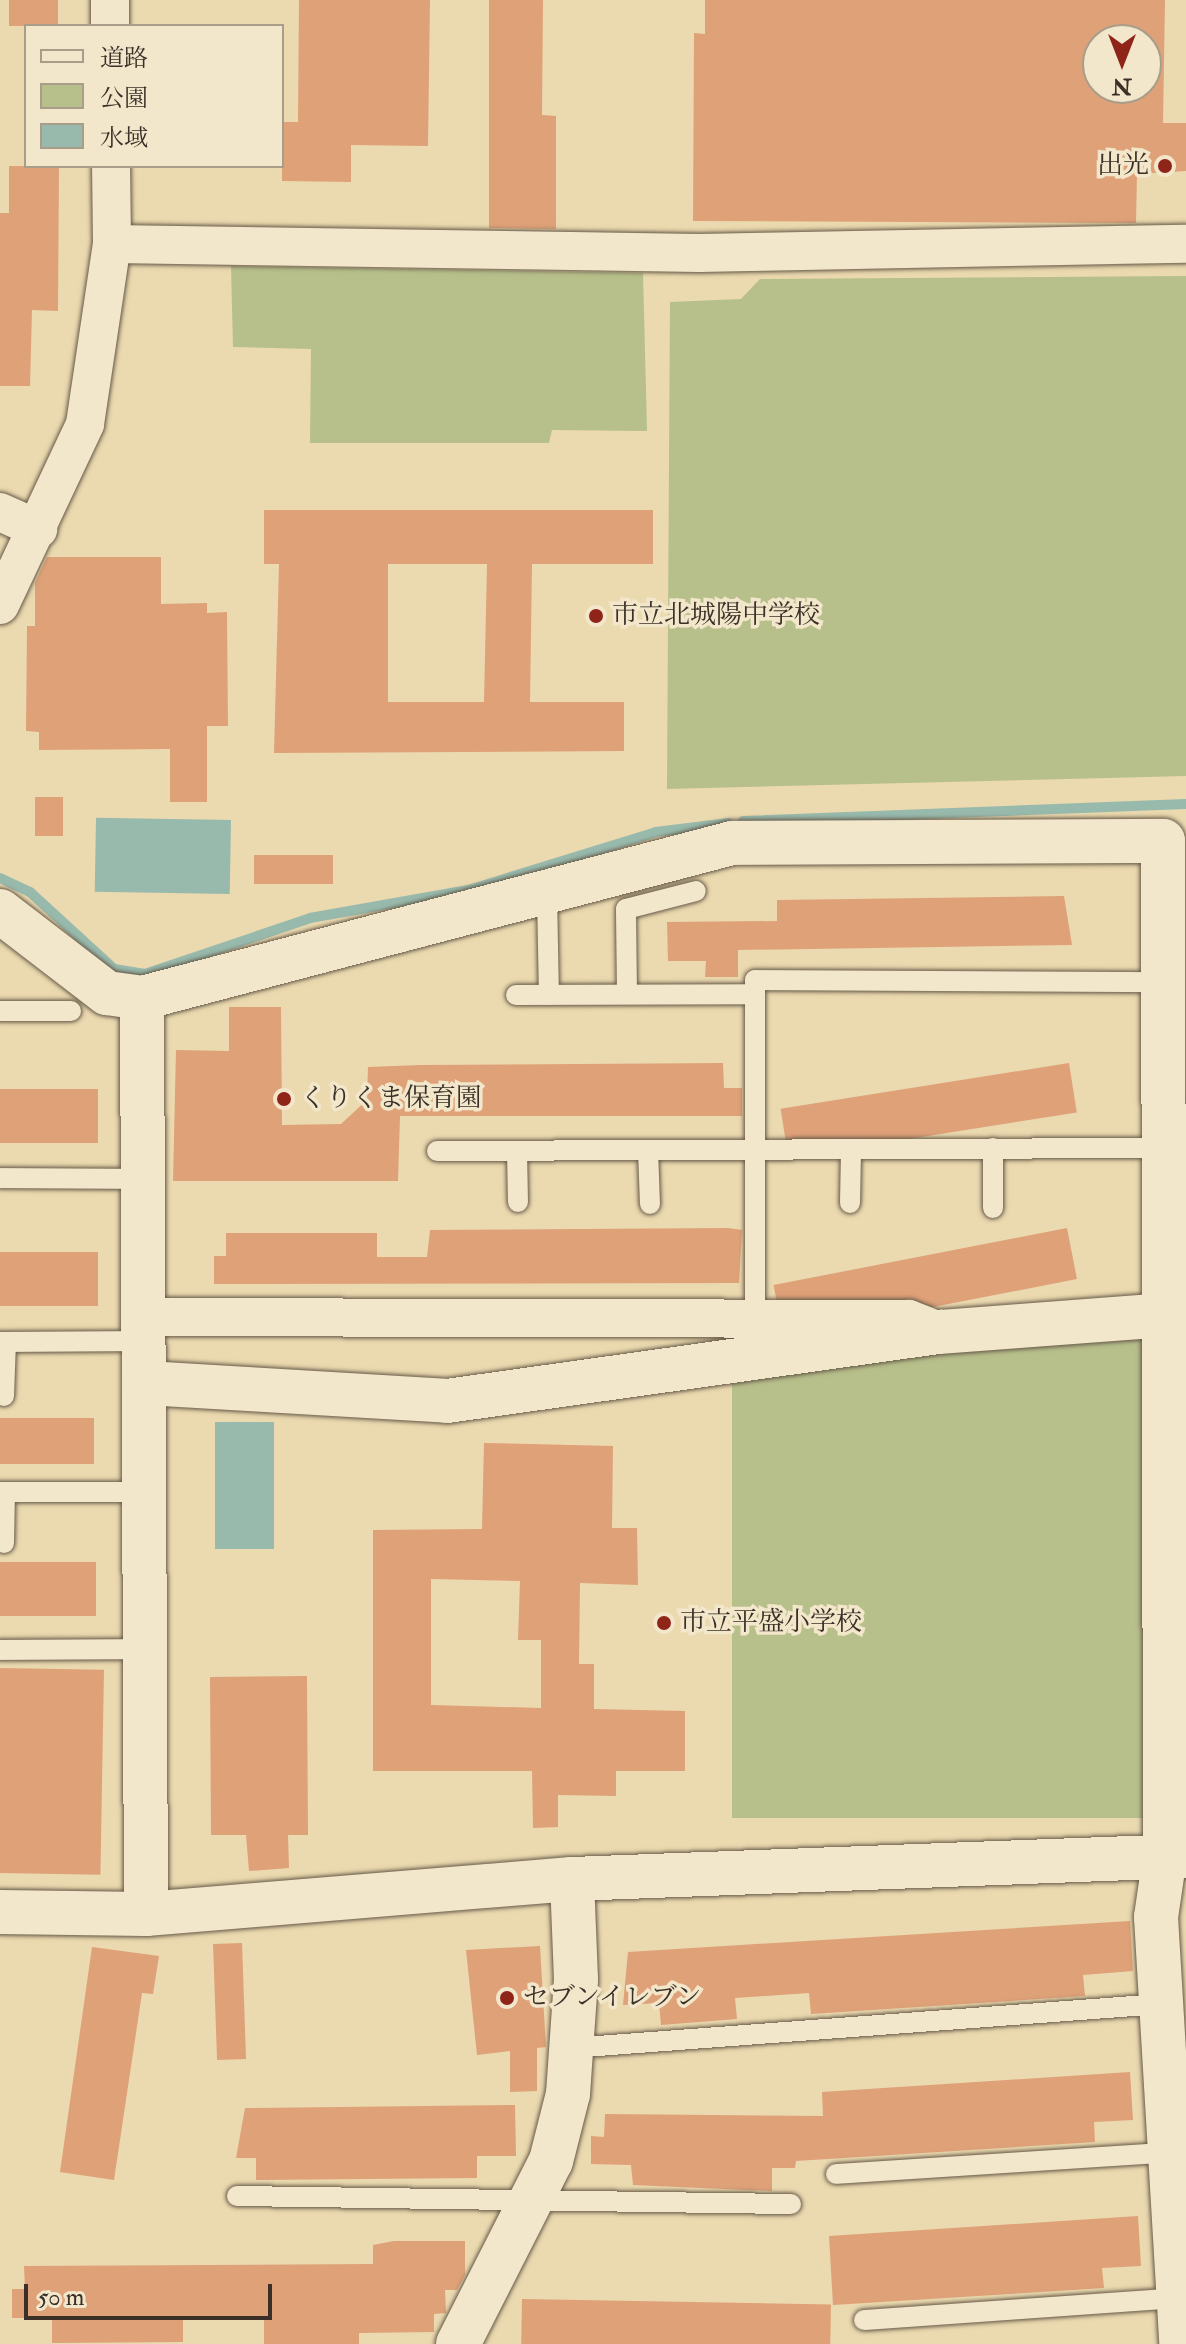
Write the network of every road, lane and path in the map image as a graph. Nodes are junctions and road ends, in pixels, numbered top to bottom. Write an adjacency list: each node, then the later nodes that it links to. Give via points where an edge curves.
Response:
1 (110, 0): 2 (street)
2 (110, 24)
3 (111, 168): 4 (street)
4 (112, 244): 5 (street, via 699,253); 7 (street, via 85,424)
5 (1186, 244)
6 (0, 512): 7 (street)
7 (38, 529): 8 (street)
8 (0, 605)
9 (696, 891): 13 (lane, via 626,909)
10 (547, 894): 12 (street, via 732,843 1163,841); 16 (lane); 17 (street)
11 (0, 911): 17 (street, via 107,993)
12 (1163, 982): 14 (lane, via 755,980); 21 (street)
13 (627, 994): 14 (lane); 16 (lane)
14 (755, 994): 22 (lane)
15 (516, 995): 16 (lane)
16 (549, 995)
17 (142, 998): 28 (street)
18 (0, 1011): 19 (lane)
19 (71, 1011)
20 (993, 1148): 21 (lane); 23 (lane); 32 (lane)
21 (1164, 1148): 33 (street)
22 (755, 1149): 23 (lane); 24 (lane); 34 (lane)
23 (851, 1149): 30 (lane)
24 (648, 1150): 26 (lane); 31 (lane)
25 (437, 1151): 26 (lane)
26 (517, 1151): 29 (lane)
27 (0, 1178): 28 (lane)
28 (145, 1179): 37 (street)
29 (518, 1202)
30 (850, 1203)
31 (650, 1204)
32 (993, 1208)
33 (1164, 1315): 35 (street); 44 (street)
34 (755, 1318): 35 (street, via 909,1319); 37 (street)
35 (940, 1332): 37 (street, via 447,1401)
36 (3, 1342): 37 (lane); 38 (lane)
37 (147, 1347): 40 (street)
38 (4, 1396)
39 (2, 1492): 40 (lane); 41 (lane)
40 (150, 1492): 42 (street)
41 (4, 1543)
42 (150, 1649): 43 (lane); 47 (street)
43 (0, 1650)
44 (1176, 1856): 45 (street); 48 (street, via 1156,1917)
45 (572, 1879): 47 (street); 49 (street)
46 (0, 1912): 47 (street)
47 (146, 1914)
48 (1160, 2004): 49 (lane); 50 (street)
49 (571, 2048): 52 (street, via 568,2094)
50 (1172, 2152): 51 (lane); 55 (street)
51 (836, 2174)
52 (533, 2195): 53 (lane); 54 (lane); 57 (street)
53 (237, 2196)
54 (791, 2204)
55 (1181, 2298): 56 (lane); 58 (street)
56 (864, 2320)
57 (458, 2344)
58 (1181, 2344)

